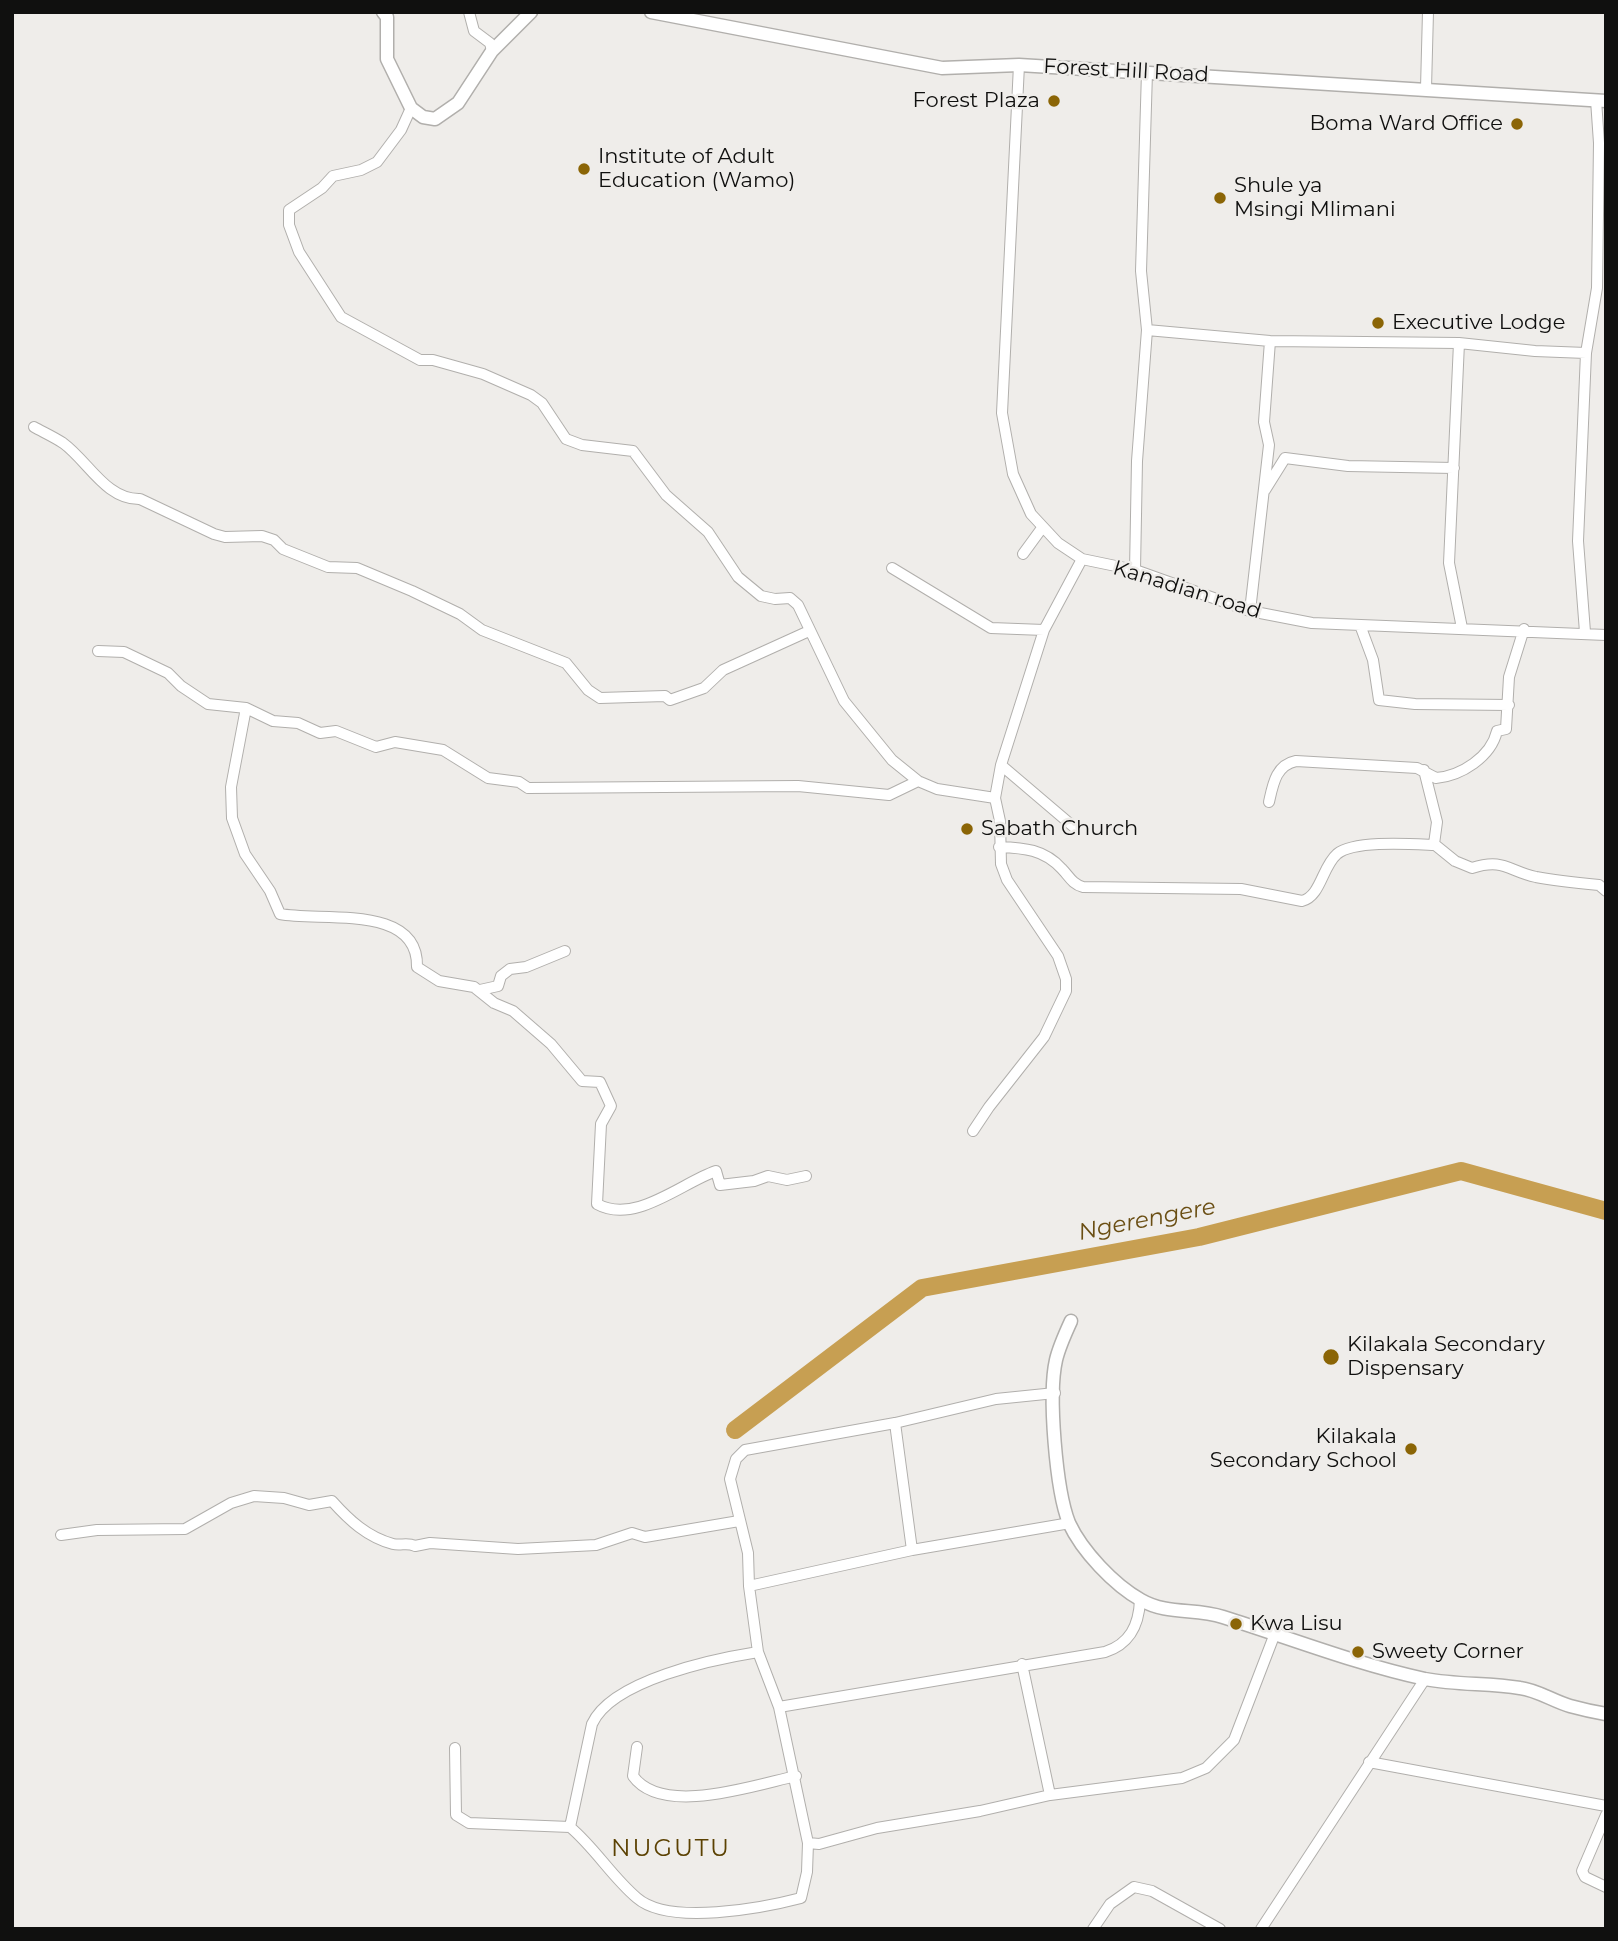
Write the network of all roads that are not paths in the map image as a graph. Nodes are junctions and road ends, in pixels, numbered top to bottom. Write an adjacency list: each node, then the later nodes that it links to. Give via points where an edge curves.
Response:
1 (469, 12): 6 (street, via 474,31 488,41)
2 (531, 12): 6 (street)
3 (651, 12): 7 (street, Forest Hill Road, via 942,68)
4 (1428, 12): 9 (street)
5 (386, 14): 11 (street, via 387,59)
6 (492, 51): 11 (street, via 449,111 435,119)
7 (1019, 65): 8 (street, Forest Hill Road); 21 (street, Kanadian road, via 1002,413 1013,474)
8 (1147, 72): 9 (street, Forest Hill Road); 12 (street, via 1141,271)
9 (1426, 88): 10 (street, Forest Hill Road)
10 (1601, 101): 15 (street, via 1597,288)
11 (411, 108): 31 (street, via 377,162 333,176 289,210 299,252 329,303 341,317 403,353 483,374 531,395 542,403 566,439 633,451 666,495 708,532 738,577 761,596 790,598 799,604)
12 (1147, 330): 13 (street); 25 (street)
13 (1270, 341): 14 (street); 17 (street, via 1264,422)
14 (1460, 343): 15 (street); 19 (street)
15 (1586, 353): 32 (street, via 1578,541)
16 (34, 427): 31 (street, via 63,443 126,500 140,499 225,537 262,536 328,567 357,568 460,614 482,630 566,663 600,698 680,697 704,688 723,670)
17 (1269, 445): 18 (street); 20 (street)
18 (1285, 458): 19 (street, via 1349,466); 20 (street)
19 (1454, 468): 28 (street, via 1449,563)
20 (1262, 494): 26 (street)
21 (1042, 528): 22 (street); 23 (street, Kanadian road)
22 (1023, 554)
23 (1082, 559): 25 (street, Kanadian road); 29 (street)
24 (892, 568): 29 (street, via 991,628)
25 (1135, 570): 26 (street, Kanadian road)
26 (1250, 611): 27 (street, Kanadian road, via 1312,623)
27 (1360, 625): 28 (street, Kanadian road); 35 (street, via 1373,660 1379,700)
28 (1462, 628): 30 (street, Kanadian road)
29 (1044, 629): 37 (street)
30 (1524, 629): 32 (street, Kanadian road); 35 (street, via 1508,677)
31 (809, 631): 39 (street, via 844,701 891,760)
32 (1584, 632): 33 (street, Kanadian road)
33 (1606, 635)
34 (98, 651): 36 (street, via 124,652 168,673 208,704)
35 (1509, 705): 38 (street, via 1506,729 1497,732 1491,747 1475,762 1441,778)
36 (246, 708): 39 (street, via 273,721 298,723 320,733 336,731 376,747 395,742 443,750 488,778 519,782 528,788 798,786 889,795); 47 (street, via 231,787 232,818 244,854 271,891 280,914 373,919 395,926 411,946 417,967 439,981)
37 (1000, 765): 40 (street); 42 (street)
38 (1423, 770): 41 (street, via 1289,762 1277,774); 43 (street, via 1437,822)
39 (918, 781): 40 (street, via 937,789)
40 (995, 798): 44 (street)
41 (1269, 802)
42 (1075, 828)
43 (1434, 845): 44 (street, via 1344,850 1335,856 1311,897 1302,901 1249,890 1083,887 1073,883 1055,862 1030,848); 45 (street, via 1472,868 1491,862 1507,864 1533,876 1599,885)
44 (999, 847): 48 (street, via 1007,880 1058,956 1066,986 1044,1037)
45 (1606, 891)
46 (565, 951): 47 (street, via 510,969 498,986)
47 (480, 990): 49 (street, via 519,1015 582,1081 593,1080 605,1087 611,1106 601,1124 598,1206 637,1209 716,1171 720,1185 768,1176 788,1180)
48 (974, 1131)
49 (806, 1176)
50 (1071, 1321): 51 (street, via 1055,1362)
51 (1055, 1393): 52 (street, via 996,1399); 54 (street, via 1058,1470)
52 (895, 1423): 53 (street, via 746,1450 736,1459 730,1479); 56 (street)
53 (739, 1521): 55 (street, via 645,1537 632,1533 586,1545 518,1549 395,1545 352,1524 332,1501 309,1505 267,1495 231,1503 185,1529 89,1530); 57 (street, via 748,1553)
54 (1069, 1523): 56 (street); 58 (street, via 1103,1567)
55 (61, 1535)
56 (912, 1550): 57 (street)
57 (749, 1586): 60 (street)
58 (1140, 1600): 59 (street, via 1166,1611 1220,1616); 61 (street, via 1135,1626 1123,1645)
59 (1274, 1636): 62 (street); 69 (street, via 1234,1740 1206,1768 1141,1786)
60 (758, 1652): 63 (street); 72 (street, via 725,1657 656,1679 600,1712 592,1724)
61 (1022, 1664): 63 (street); 69 (street)
62 (1426, 1679): 64 (street, via 1521,1688); 67 (street)
63 (779, 1707): 68 (street)
64 (1606, 1714)
65 (637, 1747): 68 (street, via 633,1776 643,1789 656,1794 691,1798)
66 (455, 1748): 72 (street, via 456,1815 460,1820)
67 (1369, 1762): 70 (street); 77 (street)
68 (796, 1776): 73 (street)
69 (1050, 1795): 73 (street)
70 (1606, 1806)
71 (1606, 1815): 74 (street, via 1582,1871)
72 (570, 1827): 73 (street, via 635,1897 653,1908 704,1913 766,1907 801,1898)
73 (808, 1843)
74 (1606, 1886)
75 (1093, 1929): 76 (street, via 1110,1904 1134,1887 1152,1891)
76 (1220, 1929)
77 (1261, 1929)

